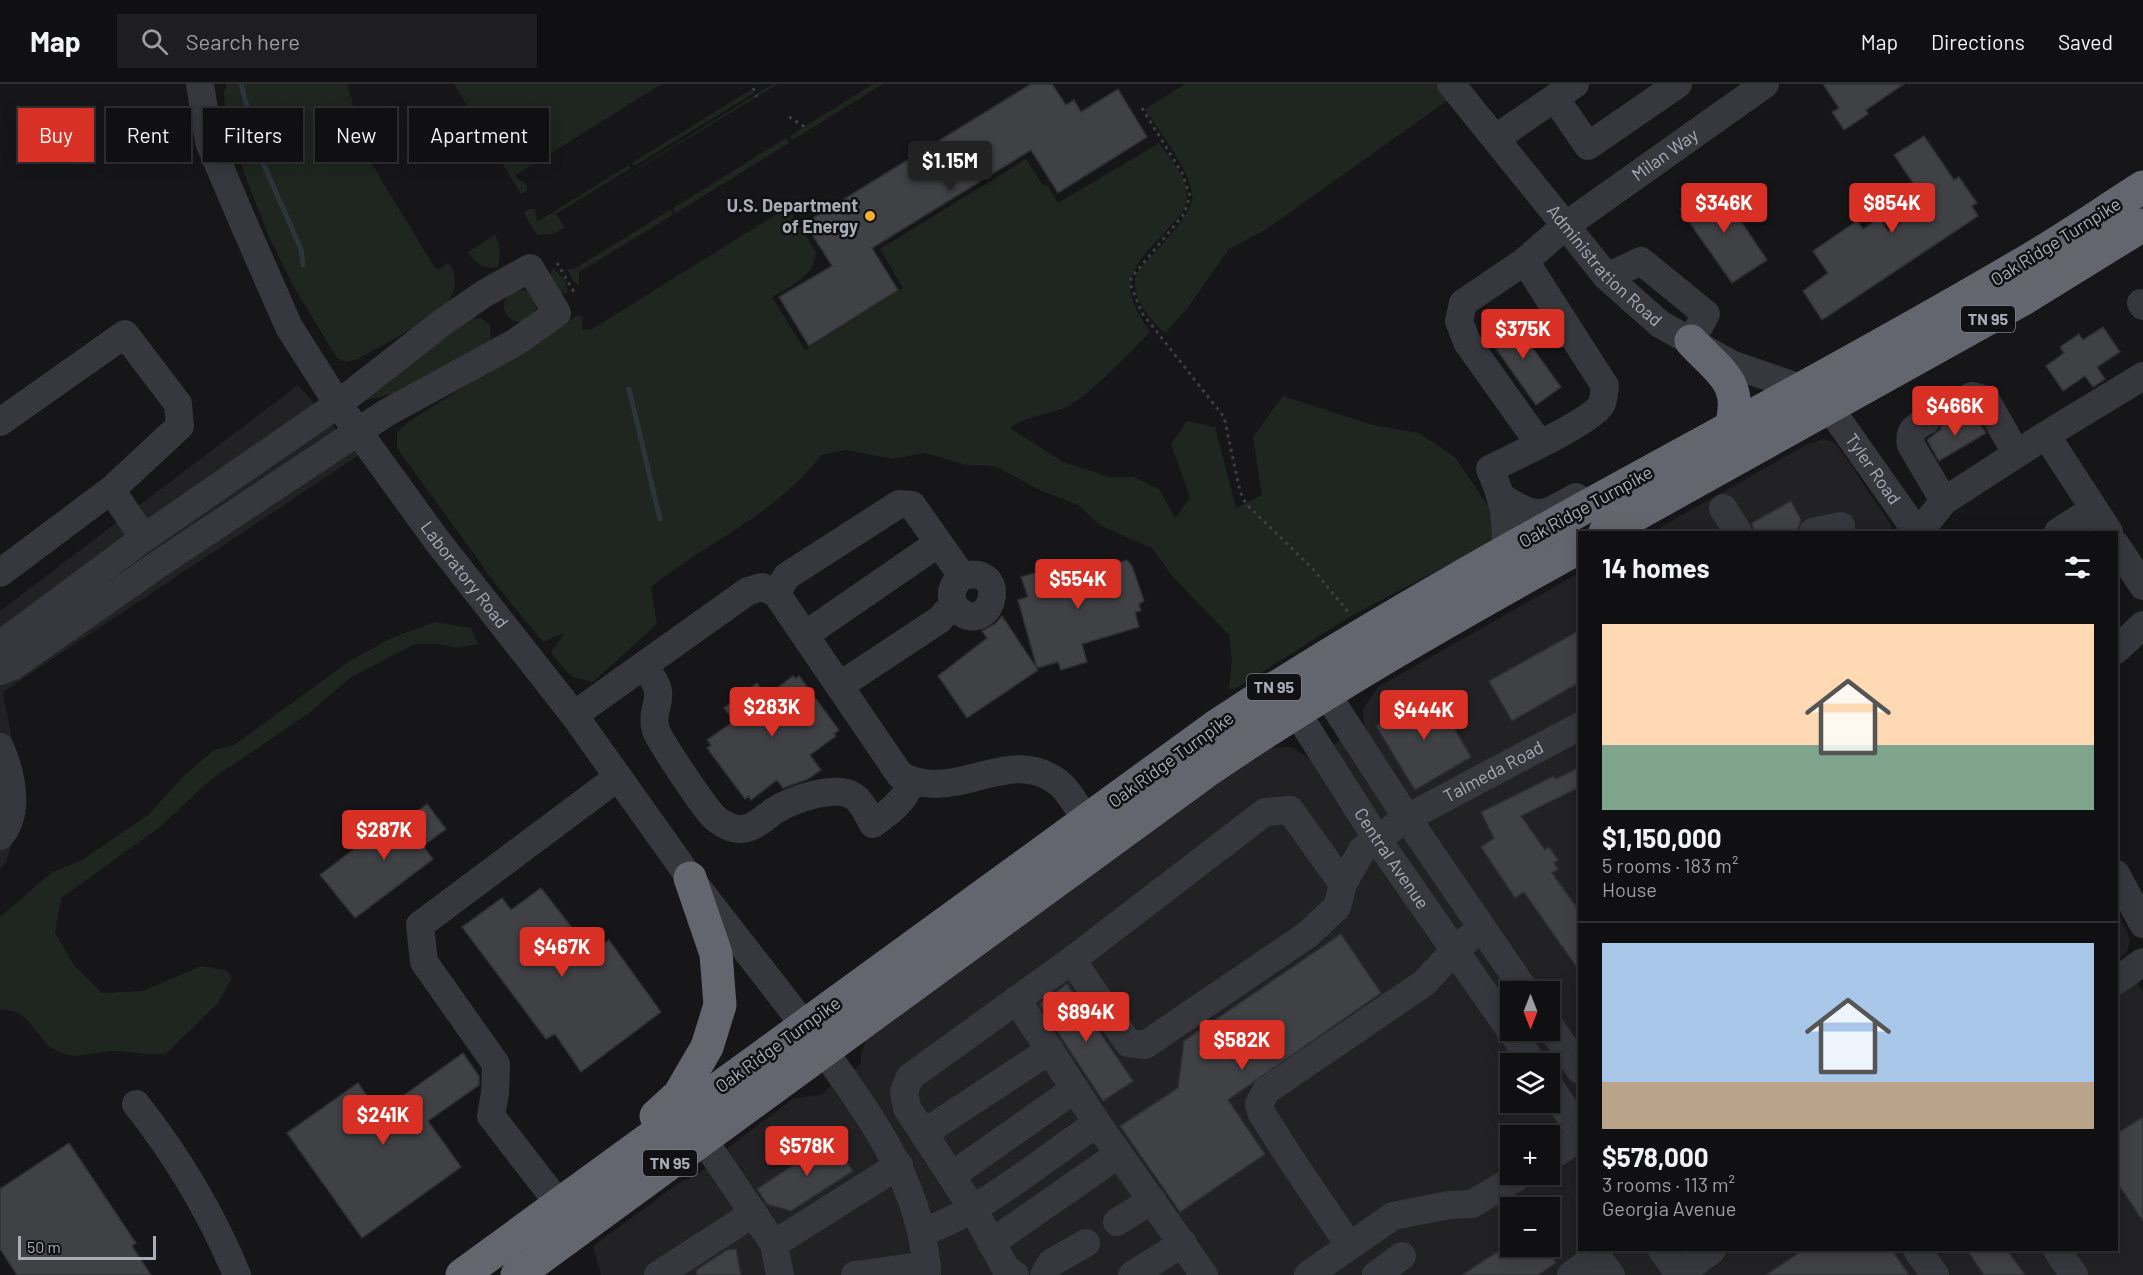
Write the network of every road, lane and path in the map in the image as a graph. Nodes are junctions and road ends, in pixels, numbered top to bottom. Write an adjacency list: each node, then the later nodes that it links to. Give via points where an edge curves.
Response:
1 (200, 84): 21 (street, Laboratory Road, via 209,142 243,222 289,327)
2 (1451, 84): 11 (street, Administration Road)
3 (1765, 84): 14 (street, Milan Way)
4 (753, 88): 7 (path)
5 (1661, 89): 6 (street, via 1588,146)
6 (1565, 91): 11 (street)
7 (757, 96)
8 (1142, 108): 50 (path, via 1182,173 1190,196 1184,214 1131,278 1142,313 1224,417 1246,504 1312,568)
9 (789, 117): 10 (path)
10 (805, 127)
11 (1496, 138): 14 (street, Administration Road)
12 (2143, 187): 20 (highway, Oak Ridge Turnpike / TN 95, via 2022,264)
13 (2143, 225): 22 (highway, Oak Ridge Turnpike / TN 95, via 2025,298)
14 (1564, 226): 15 (street, Milan Way); 18 (street, Administration Road, via 1607,277 1660,324)
15 (1525, 261): 27 (street, Milan Way, via 1464,303 1459,321 1467,342); 27 (street, via 1605,386 1602,404 1593,414)
16 (557, 263): 17 (path)
17 (574, 292)
18 (1690, 341): 20 (street, Administration Road, via 1731,364); 24 (highway, via 1730,385 1736,408)
19 (2143, 376): 26 (street)
20 (1803, 389): 22 (highway); 24 (highway, Oak Ridge Turnpike / TN 95)
21 (338, 404): 25 (street, Laboratory Road); 25 (street, via 443,322 530,268 557,313 516,342); 41 (street)
22 (1829, 407): 34 (highway, Oak Ridge Turnpike / TN 95); 38 (street, Tyler Road)
23 (0, 422): 29 (street, via 125,334 178,404 180,426)
24 (1722, 431): 30 (street, via 1656,452 1546,513 1527,513); 45 (highway, Oak Ridge Turnpike / TN 95)
25 (358, 432): 56 (street); 60 (street, Laboratory Road, via 438,542)
26 (2046, 435): 28 (street); 33 (street)
27 (1539, 443): 30 (street, via 1490,469)
28 (2016, 453): 31 (street); 31 (street, via 1986,400 1972,396 1914,428 1909,437 1911,445)
29 (111, 490): 41 (street); 46 (street)
30 (1503, 498): 45 (street, via 1508,526)
31 (1944, 501): 39 (street)
32 (1724, 508): 35 (street)
33 (2101, 521): 40 (street)
34 (1607, 531)
35 (1737, 531)
36 (1818, 531): 37 (street, via 1841,526)
37 (1833, 531)
38 (1917, 531)
39 (1919, 531)
40 (2062, 531)
41 (144, 538): 52 (street)
42 (937, 544): 48 (street, via 912,505 899,504 787,576); 51 (street); 57 (street, via 962,576 972,573 990,585 993,596 989,606 981,614 970,616 960,613 953,604 939,620)
43 (1578, 548): 58 (highway, Oak Ridge Turnpike / TN 95)
44 (2118, 548): 47 (street)
45 (1505, 552): 50 (highway, Oak Ridge Turnpike / TN 95)
46 (0, 573)
47 (2143, 586)
48 (776, 593): 51 (street); 55 (street, via 762,587 748,591)
49 (2143, 625): 53 (street)
50 (1363, 634): 54 (highway, Oak Ridge Turnpike / TN 95)
51 (805, 635): 57 (street)
52 (0, 645)
53 (2118, 648)
54 (1308, 666): 58 (street, Central Avenue); 59 (highway, Oak Ridge Turnpike / TN 95)
55 (642, 667): 60 (street); 64 (street, via 653,677 660,692 657,732 714,818 732,828 747,830 777,809 823,792 845,791 857,798 873,824 894,810)
56 (0, 671)
57 (839, 686): 64 (street, via 900,775)
58 (1326, 693): 59 (highway, Oak Ridge Turnpike / TN 95); 65 (street, Central Avenue)
59 (1287, 698): 66 (highway, Oak Ridge Turnpike / TN 95, via 1215,726); 68 (street, Central Avenue); 81 (highway, Oak Ridge Turnpike / TN 95, via 1207,771)
60 (574, 715): 63 (street, Laboratory Road)
61 (1578, 727): 65 (street, Talmeda Road)
62 (0, 747): 67 (street, via 7,764 12,809)
63 (618, 777): 69 (street, Laboratory Road); 100 (street, via 420,925 424,962 496,1064 491,1116)
64 (912, 782): 66 (street, via 932,786 1026,769 1060,784)
65 (1407, 818): 68 (street, Talmeda Road); 73 (street, Central Avenue)
66 (1086, 820): 81 (highway, Oak Ridge Turnpike / TN 95)
67 (0, 836)
68 (1377, 838): 71 (street, Talmeda Road, via 1362,850); 74 (street, Central Avenue)
69 (690, 878): 81 (street, Laboratory Road); 97 (highway, via 716,954 720,1005 707,1047 679,1095 636,1132)
70 (2118, 878): 72 (street)
71 (1343, 884): 75 (street, via 1290,810 1265,812); 75 (street, Talmeda Road, via 1337,907 1306,935 1145,1045 1128,1043)
72 (2143, 924)
73 (1482, 928): 74 (street); 78 (street, Central Avenue)
74 (1455, 949): 80 (street, Central Avenue); 110 (street, via 1424,983 1266,1091 1259,1104)
75 (1072, 960): 79 (street)
76 (2143, 962): 77 (street)
77 (2118, 980)
78 (1518, 981)
79 (1017, 1000): 83 (street); 90 (street, via 910,1077 904,1092 907,1108)
80 (1500, 1014)
81 (814, 1039): 92 (highway, Oak Ridge Turnpike / TN 95); 95 (street, Laboratory Road, via 864,1107); 97 (highway, Oak Ridge Turnpike / TN 95)
82 (1560, 1041): 84 (street)
83 (1050, 1050): 85 (street); 90 (street)
84 (1578, 1067)
85 (1075, 1089): 88 (street); 96 (street)
86 (1560, 1102): 89 (street)
87 (136, 1104): 119 (street, via 191,1181)
88 (1096, 1123): 94 (street); 101 (street)
89 (1578, 1128)
90 (924, 1133): 96 (street)
91 (1578, 1138): 93 (street)
92 (703, 1139): 102 (street); 104 (highway, Oak Ridge Turnpike / TN 95)
93 (1560, 1150)
94 (1119, 1154): 99 (street); 106 (street)
95 (899, 1165): 105 (street, Laboratory Road); 109 (street)
96 (951, 1176): 101 (street)
97 (590, 1183): 100 (highway, Oak Ridge Turnpike / TN 95)
98 (1504, 1185): 110 (street, via 1472,1204 1393,1216)
99 (1152, 1200): 103 (street); 108 (street)
100 (559, 1204): 104 (highway); 120 (highway, Oak Ridge Turnpike / TN 95)
101 (972, 1209): 105 (street, via 950,1223); 106 (street)
102 (754, 1213): 109 (street); 122 (street)
103 (1118, 1222)
104 (578, 1230): 121 (highway, Oak Ridge Turnpike / TN 95)
105 (922, 1232): 117 (street, Laboratory Road)
106 (992, 1243): 125 (street, via 1006,1269)
107 (1086, 1243): 126 (street, via 1051,1263)
108 (1183, 1243): 127 (street); 128 (street)
109 (774, 1244): 123 (street)
110 (1349, 1245): 129 (street)
111 (1663, 1251): 118 (street)
112 (1707, 1251): 118 (street)
113 (1918, 1251): 132 (street)
114 (2058, 1251): 133 (street)
115 (1402, 1256): 130 (street)
116 (1604, 1260): 131 (street)
117 (927, 1270): 124 (street)
118 (1678, 1274)
119 (237, 1275)
120 (462, 1275)
121 (517, 1275)
122 (658, 1275)
123 (780, 1275)
124 (855, 1275)
125 (1015, 1275)
126 (1044, 1275)
127 (1132, 1275)
128 (1204, 1275)
129 (1308, 1275)
130 (1376, 1275)
131 (1571, 1275)
132 (1935, 1275)
133 (2074, 1275)

